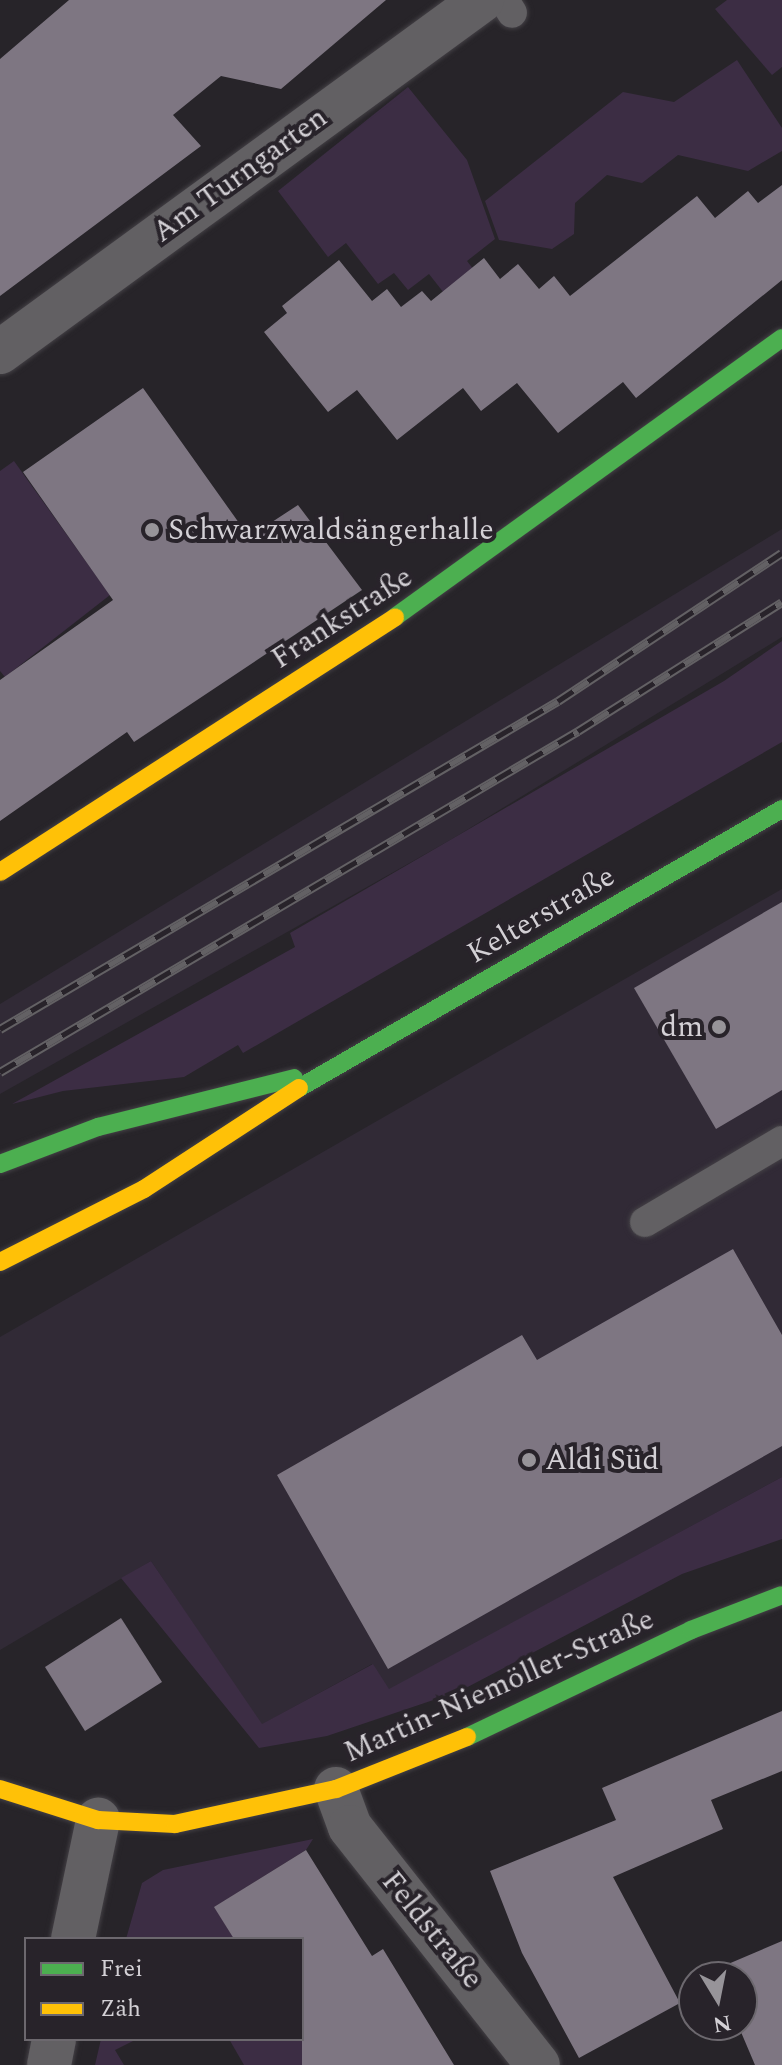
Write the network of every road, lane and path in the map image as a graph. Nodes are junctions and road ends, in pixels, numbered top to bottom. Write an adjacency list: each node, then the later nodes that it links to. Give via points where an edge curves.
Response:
1 (499, 4): 3 (street, Am Turngarten)
2 (782, 338): 5 (main road, Frankstraße, via 647,451 458,590)
3 (0, 352)
4 (782, 809): 6 (main road, Kelterstraße)
5 (0, 872)
6 (327, 1070): 8 (main road, Kelterstraße, via 98,1127); 10 (main road, Kelterstraße, via 144,1189)
7 (782, 1141): 9 (lane)
8 (0, 1164)
9 (645, 1222)
10 (0, 1262)
11 (782, 1595): 13 (main road, Martin-Niemöller-Straße, via 691,1630 417,1760)
12 (0, 1789): 14 (main road, Martin-Niemöller-Straße)
13 (336, 1789): 14 (main road, Martin-Niemöller-Straße, via 175,1824); 18 (street, Feldstraße, via 350,1827)
14 (98, 1820): 15 (street)
15 (73, 1937)
16 (54, 2041): 17 (street)
17 (49, 2065)
18 (538, 2065)

